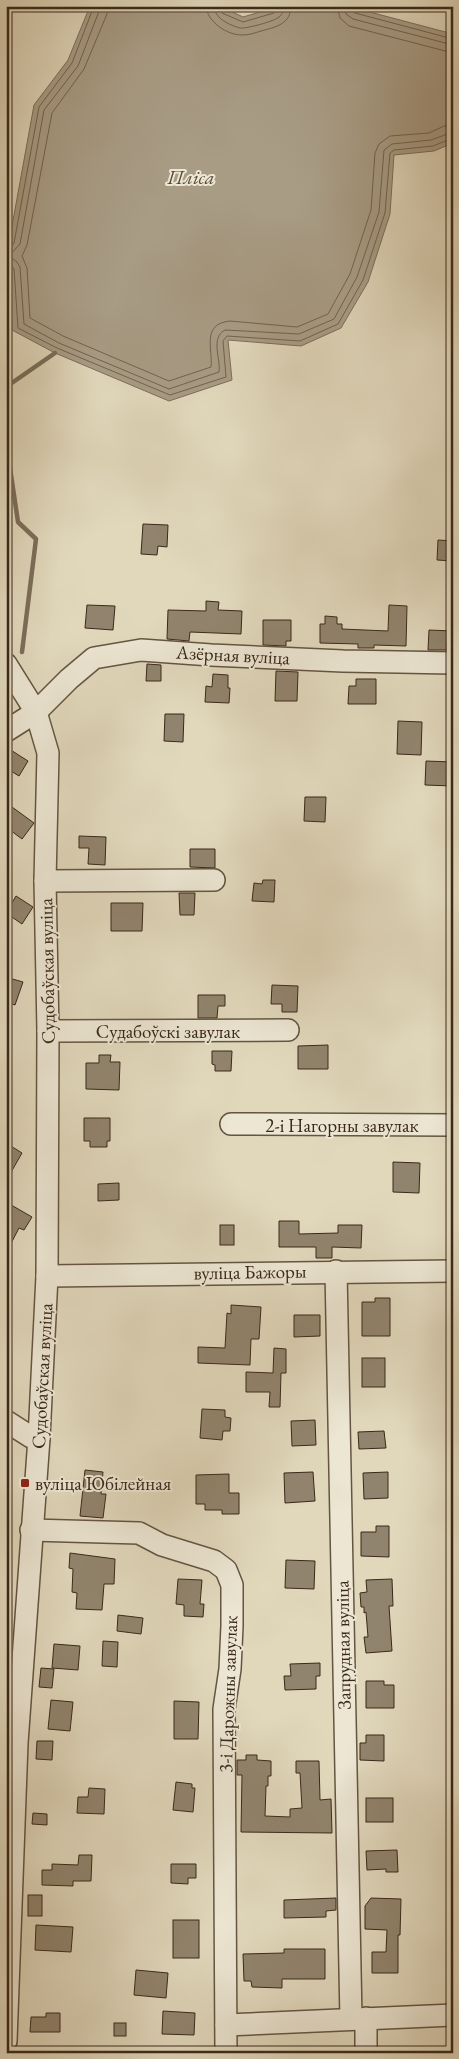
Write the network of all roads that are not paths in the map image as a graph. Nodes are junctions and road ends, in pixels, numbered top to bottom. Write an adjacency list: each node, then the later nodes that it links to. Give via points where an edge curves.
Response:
1 (453, 663): 3 (street, Азёрная вуліца, via 343,661 141,650 94,658)
2 (6, 664): 3 (street, Судобаўская вуліца)
3 (36, 712): 4 (street, Азёрная вуліца); 6 (street, Судобаўская вуліца, via 48,753)
4 (6, 731)
5 (214, 880): 6 (street)
6 (45, 881): 8 (street, Судобаўская вуліца)
7 (288, 1030): 8 (street, Судабоўскі завулак)
8 (48, 1031): 13 (street, Судобаўская вуліца)
9 (232, 1124): 10 (street, 2-і Нагорны завулак)
10 (453, 1126)
11 (336, 1271): 12 (street, вуліца Бажоры); 13 (street, вуліца Бажоры); 19 (street, Запрудная вуліца)
12 (453, 1271)
13 (47, 1276): 15 (street, Судобаўская вуліца)
14 (6, 1420): 15 (street, via 31,1437)
15 (39, 1438): 16 (street, Судобаўская вуліца)
16 (31, 1530): 17 (street, Судобаўская вуліца); 20 (street, 3-і Дарожны завулак, via 139,1533 162,1545 214,1561 226,1570 232,1585 230,1669 224,1709)
17 (12, 1741): 21 (street, Судобаўская вуліца)
18 (453, 2015): 19 (street)
19 (358, 2018): 20 (street); 23 (street, Запрудная вуліца)
20 (226, 2025): 22 (street, 3-і Дарожны завулак)
21 (6, 2039)
22 (226, 2053)
23 (366, 2053)

